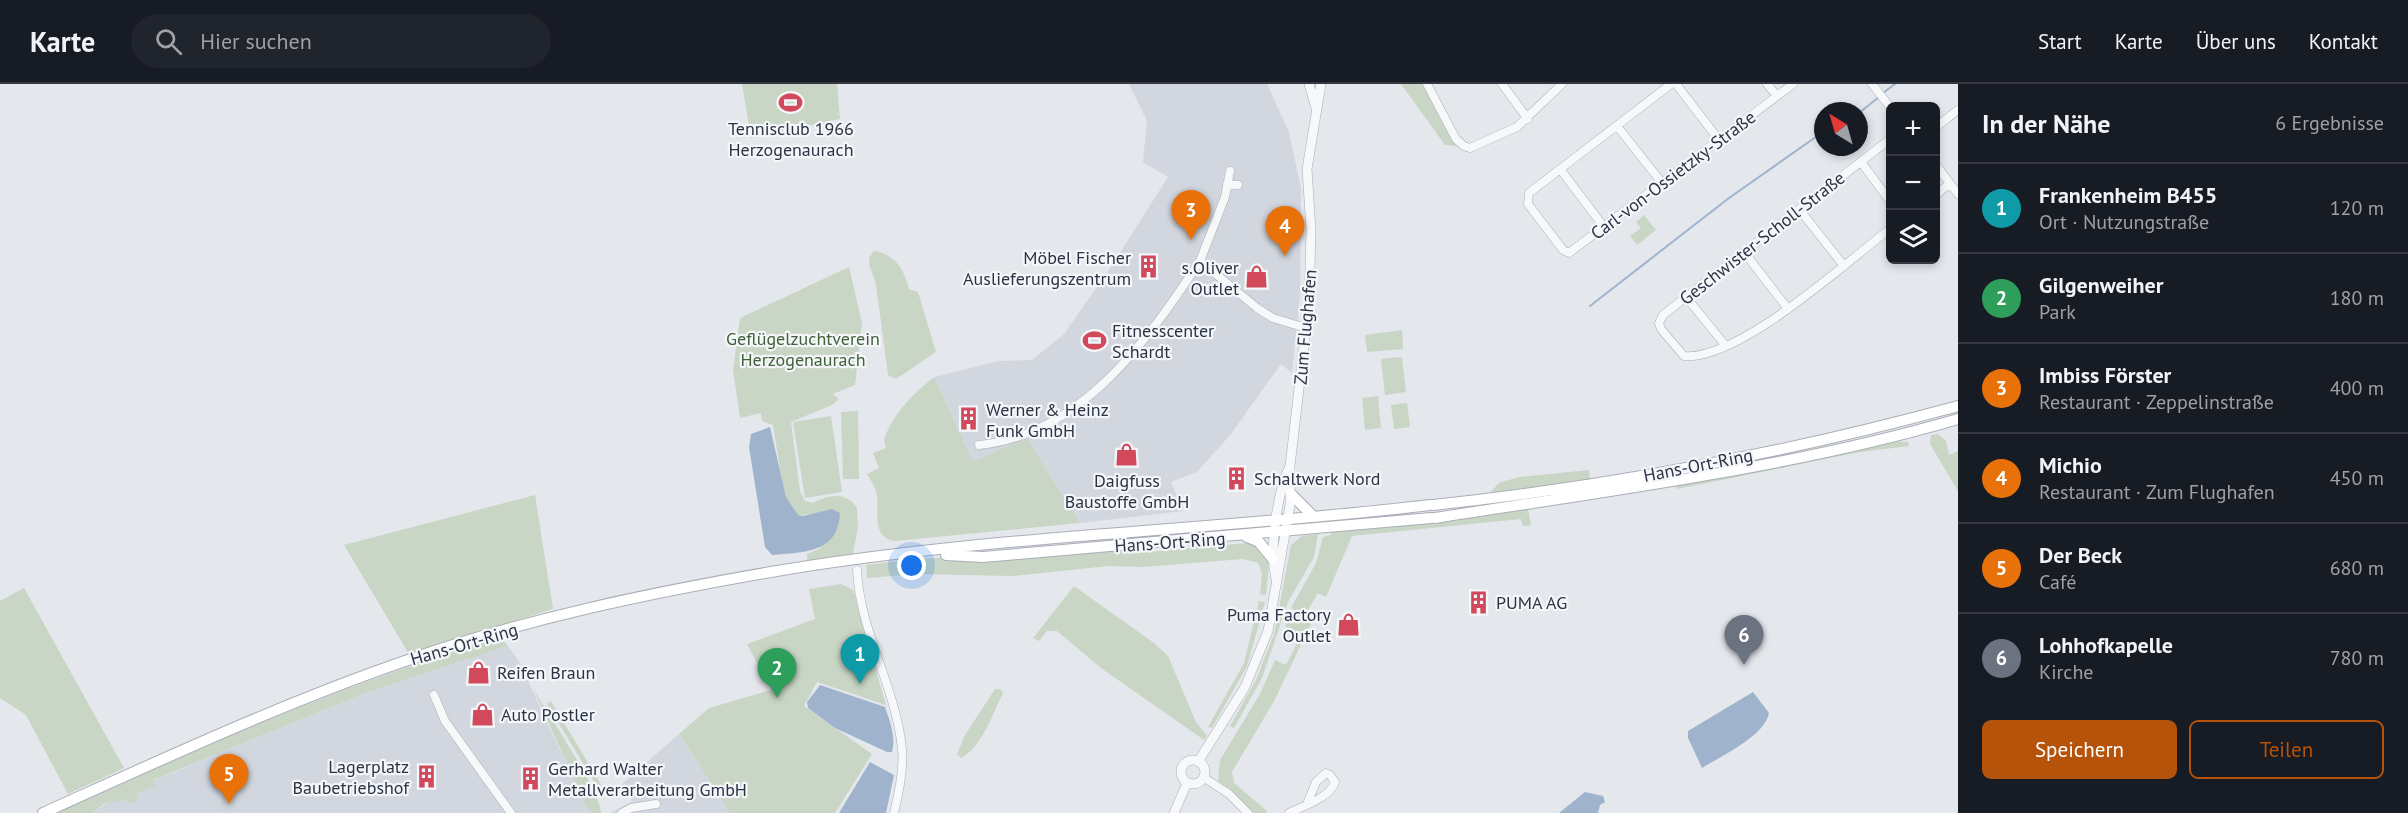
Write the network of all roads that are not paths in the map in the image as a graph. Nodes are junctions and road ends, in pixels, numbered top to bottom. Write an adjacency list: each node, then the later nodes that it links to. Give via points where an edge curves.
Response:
1 (1299, 84): 2 (street)
2 (1309, 84): 15 (street, Zum Flughafen)
3 (1321, 84): 15 (street, Zum Flughafen)
4 (1427, 84): 16 (street, via 1456,139 1464,146 1507,133)
5 (1502, 84): 16 (street)
6 (1562, 84): 16 (street)
7 (1671, 84): 18 (street)
8 (1676, 84): 19 (street)
9 (1767, 84): 12 (street)
10 (1793, 84): 12 (street, Carl-von-Ossietzky-Straße)
11 (1872, 84): 13 (street)
12 (1777, 96): 19 (street, Carl-von-Ossietzky-Straße)
13 (1886, 102)
14 (1958, 110): 17 (street)
15 (1316, 117): 40 (street, Zum Flughafen, via 1307,169 1311,269)
16 (1528, 119)
17 (1940, 123)
18 (1617, 126): 22 (street); 25 (street)
19 (1719, 140): 25 (street, Carl-von-Ossietzky-Straße)
20 (1886, 142): 21 (street, Geschwister-Scholl-Straße)
21 (1861, 162): 31 (street); 32 (street, Geschwister-Scholl-Straße)
22 (1560, 169): 33 (street); 33 (street, Carl-von-Ossietzky-Straße, via 1529,193 1528,204 1569,253)
23 (1230, 171): 26 (street)
24 (1940, 172): 27 (street)
25 (1662, 183): 33 (street, Carl-von-Ossietzky-Straße)
26 (1227, 184): 28 (street); 36 (street)
27 (1949, 184): 29 (street); 30 (street)
28 (1238, 185)
29 (1940, 191)
30 (1958, 194)
31 (1886, 196)
32 (1799, 209): 35 (street, Geschwister-Scholl-Straße); 37 (street)
33 (1604, 227)
34 (1886, 232): 37 (street)
35 (1744, 252): 38 (street, Geschwister-Scholl-Straße); 39 (street)
36 (1200, 261): 40 (street, via 1257,308 1273,318); 44 (street, via 1161,320 1125,362 1069,412 1007,442)
37 (1844, 266): 39 (street)
38 (1686, 297): 41 (street); 41 (street, Geschwister-Scholl-Straße, via 1663,315 1661,329 1684,356)
39 (1788, 309): 41 (street)
40 (1306, 328): 45 (street, Zum Flughafen)
41 (1725, 345)
42 (1958, 406): 47 (main road, Hans-Ort-Ring, via 1769,452 1612,481)
43 (1955, 422): 49 (main road, Hans-Ort-Ring, via 1636,487 1433,518)
44 (979, 445)
45 (1290, 466): 46 (street, Zum Flughafen); 48 (street, Zum Flughafen, via 1284,479)
46 (1292, 489): 47 (main road); 48 (street, Zum Flughafen)
47 (1313, 516): 48 (main road, Hans-Ort-Ring)
48 (1283, 519): 49 (street, Zum Flughafen); 50 (street, Zum Flughafen); 52 (main road, Hans-Ort-Ring)
49 (1286, 532): 50 (main road, Hans-Ort-Ring); 55 (street, Zum Flughafen)
50 (1275, 533): 51 (main road, Hans-Ort-Ring); 53 (street, Zum Flughafen)
51 (1244, 536): 52 (main road, Hans-Ort-Ring, via 983,557); 53 (main road, via 1259,542)
52 (910, 554): 62 (main road, Hans-Ort-Ring, via 773,572 650,596 516,628 408,660 246,722)
53 (1272, 558): 55 (street, Zum Flughafen)
54 (857, 570): 65 (street, via 862,612 897,717 902,751)
55 (1277, 582): 57 (street, Zum Flughafen, via 1261,651 1245,687)
56 (434, 695): 63 (street, via 445,721)
57 (1198, 762): 58 (street, via 1205,770); 59 (street, via 1191,760 1183,766 1182,777)
58 (1203, 777): 59 (street, via 1198,783); 67 (street)
59 (1187, 783): 66 (street)
60 (656, 804): 64 (street)
61 (1307, 804): 68 (street)
62 (43, 813)
63 (511, 813)
64 (622, 813)
65 (894, 813)
66 (1174, 813)
67 (1248, 813)
68 (1289, 813)

